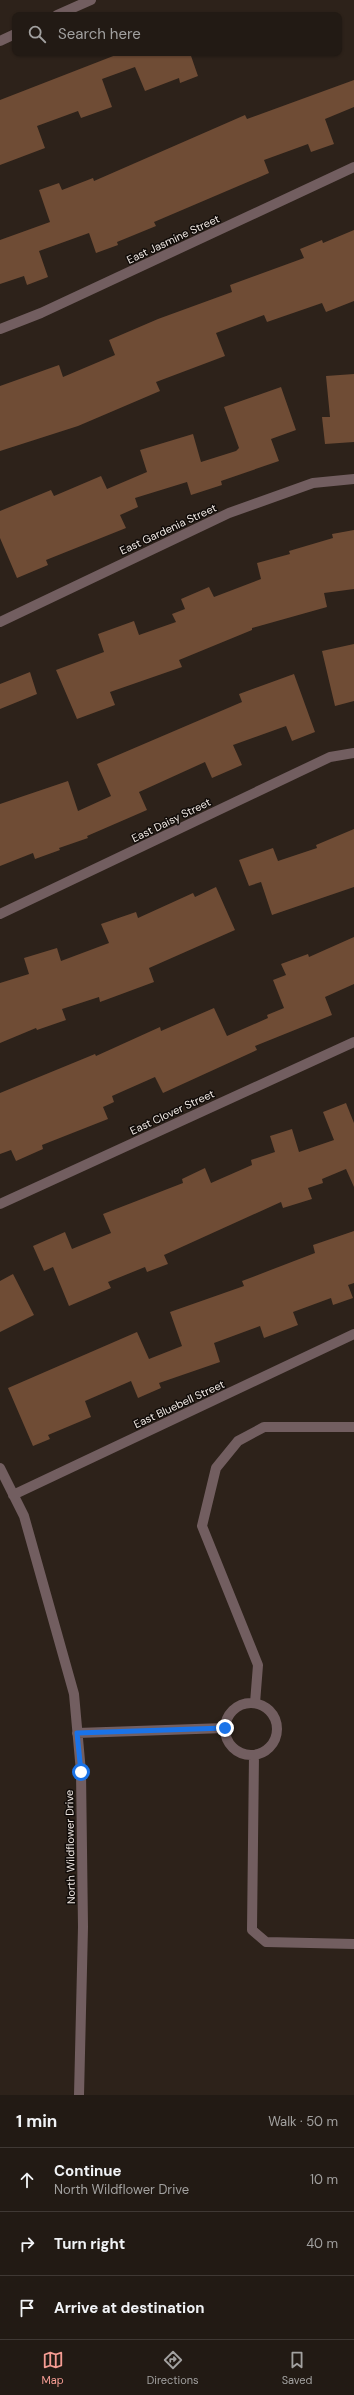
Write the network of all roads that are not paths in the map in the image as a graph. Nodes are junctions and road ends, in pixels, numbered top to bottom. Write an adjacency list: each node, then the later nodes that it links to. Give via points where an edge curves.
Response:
1 (91, 0): 2 (street)
2 (64, 12)
3 (12, 35): 4 (street)
4 (0, 41)
5 (354, 167): 6 (street, East Jasmine Street, via 41,313)
6 (0, 329)
7 (354, 479): 8 (street, East Gardenia Street, via 313,483 229,513)
8 (0, 622)
9 (354, 753): 10 (street, East Daisy Street, via 330,757)
10 (0, 914)
11 (354, 1042): 12 (street, East Clover Street)
12 (0, 1204)
13 (354, 1334): 16 (street, East Bluebell Street)
14 (354, 1427): 17 (street, via 264,1427 238,1441 216,1468 202,1526 258,1665)
15 (0, 1468): 16 (street, North Wildflower Drive)
16 (13, 1495): 19 (street, North Wildflower Drive, via 24,1516 74,1694)
17 (255, 1703): 18 (street, via 238,1706 231,1712); 20 (street, via 270,1710 277,1725 274,1742 262,1753)
18 (225, 1728): 19 (street); 20 (street, via 230,1745 245,1755)
19 (77, 1733): 22 (street, North Wildflower Drive, via 81,1772 83,1927)
20 (254, 1755): 21 (street, via 252,1930 266,1942)
21 (354, 1944)
22 (79, 2095)

